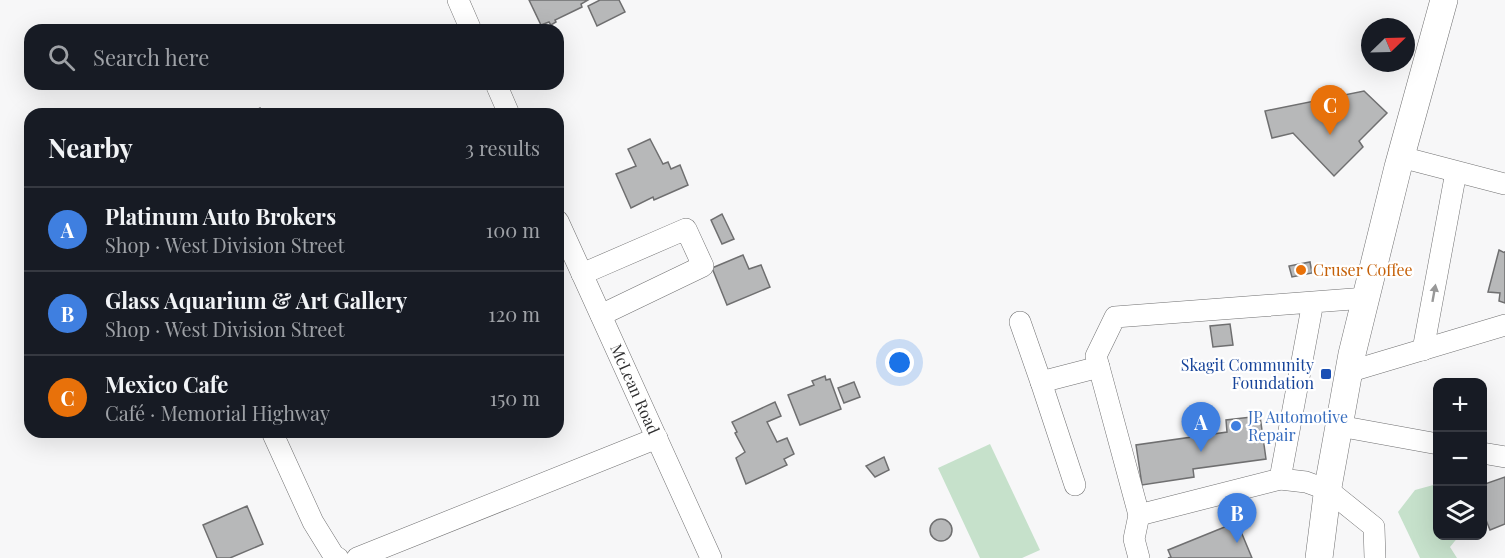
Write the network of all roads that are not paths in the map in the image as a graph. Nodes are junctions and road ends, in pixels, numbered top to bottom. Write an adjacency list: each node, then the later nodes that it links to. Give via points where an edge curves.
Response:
1 (458, 0): 3 (street)
2 (1444, 0): 6 (main road)
3 (468, 24)
4 (499, 90): 5 (street)
5 (506, 108)
6 (1400, 162): 7 (street); 11 (main road)
7 (1456, 171): 8 (street); 16 (street, one-way to 7)
8 (1505, 184)
9 (564, 234): 10 (street, McLean Road)
10 (582, 274): 13 (street, McLean Road); 13 (street, via 686,229 703,266)
11 (1366, 297): 12 (street); 18 (main road)
12 (1313, 302): 17 (street, via 1115,317 1096,356); 26 (street)
13 (601, 315): 22 (street, McLean Road)
14 (1020, 322): 19 (street)
15 (1505, 326): 16 (street)
16 (1423, 350): 18 (street)
17 (1099, 367): 19 (street); 29 (street)
18 (1348, 372): 20 (main road)
19 (1041, 382): 27 (street)
20 (1339, 426): 23 (street); 28 (main road)
21 (275, 438): 30 (street, via 313,522)
22 (657, 438): 31 (street); 32 (street, McLean Road)
23 (1433, 443)
24 (1487, 454): 25 (street)
25 (1505, 457)
26 (1280, 479): 28 (street); 29 (street)
27 (1075, 485)
28 (1328, 490): 34 (main road); 35 (street, via 1374,527)
29 (1138, 515): 33 (street, via 1134,539)
30 (338, 558)
31 (357, 558)
32 (711, 558)
33 (1139, 558)
34 (1319, 558)
35 (1375, 558)

